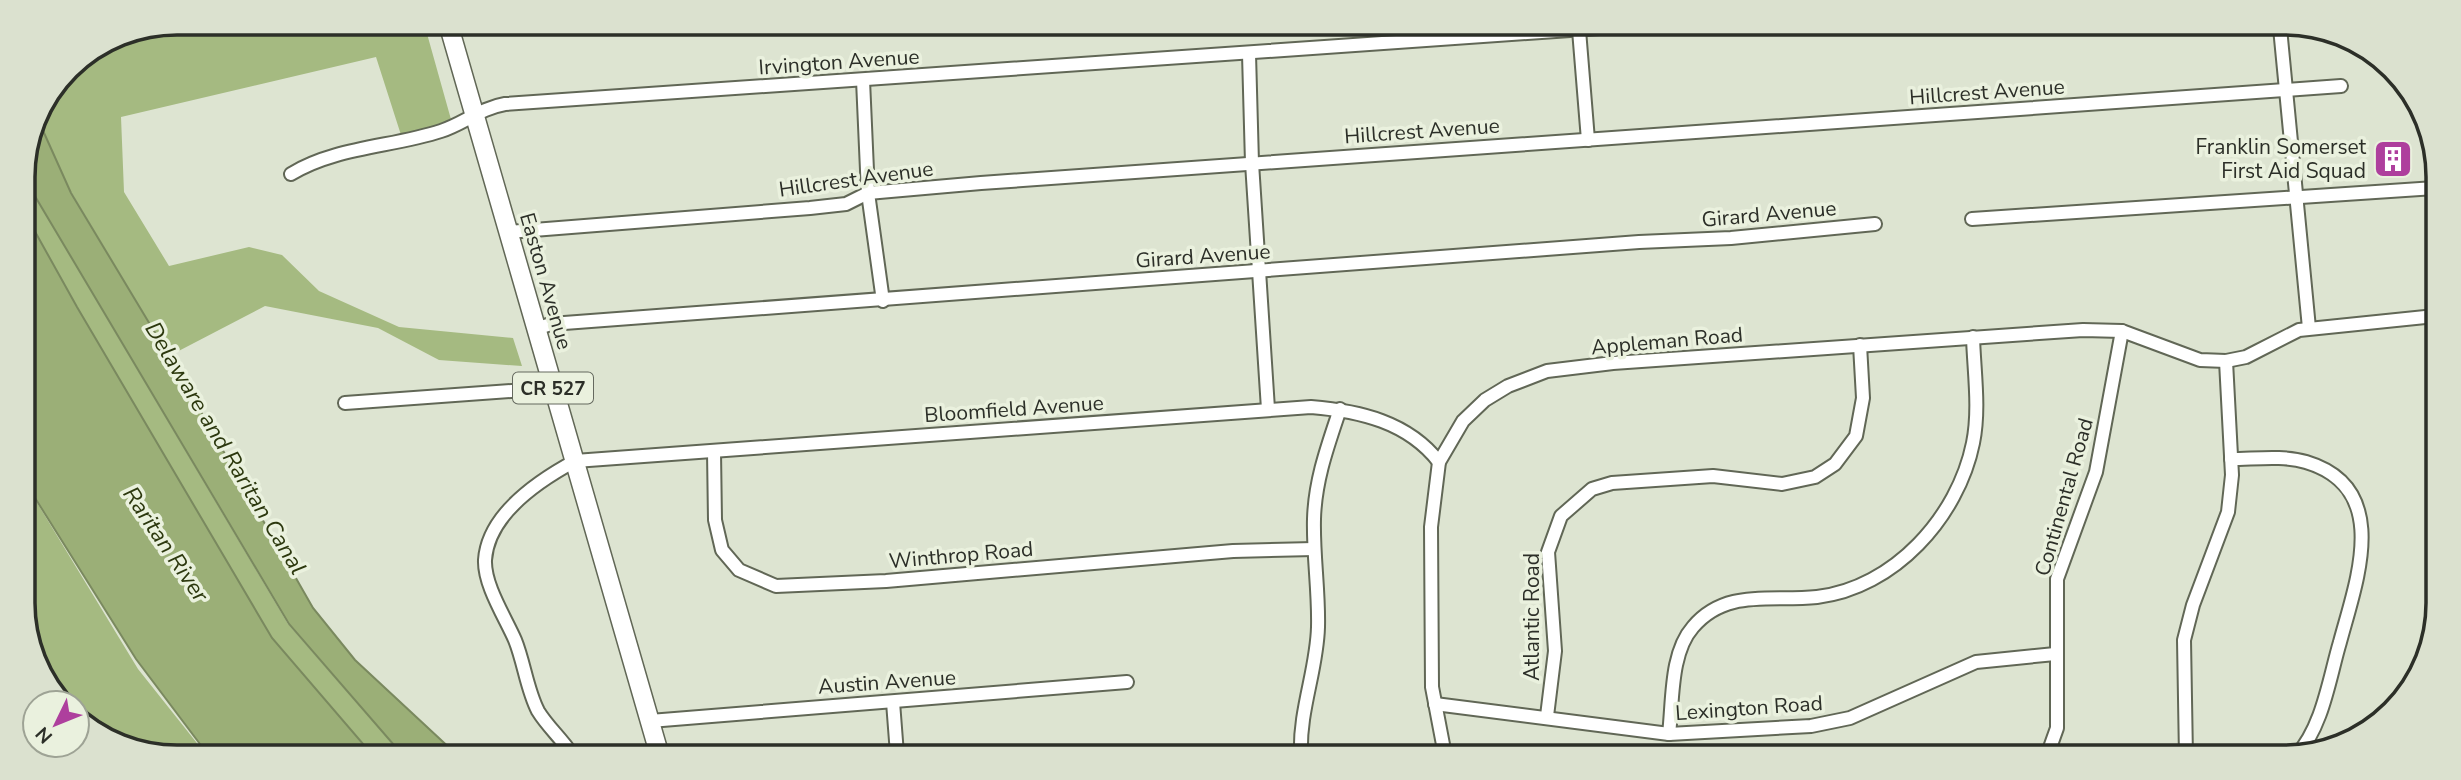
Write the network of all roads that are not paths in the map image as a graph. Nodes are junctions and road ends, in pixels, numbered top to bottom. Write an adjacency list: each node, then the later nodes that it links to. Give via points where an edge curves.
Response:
1 (451, 35): 9 (main road, Easton Avenue / CR 527)
2 (1425, 35): 5 (street, Irvington Avenue)
3 (1579, 35): 10 (street)
4 (2281, 35): 8 (street)
5 (1249, 54): 6 (street, Irvington Avenue); 11 (street)
6 (863, 80): 9 (street, Irvington Avenue, via 505,104); 14 (street)
7 (2341, 86): 8 (street, Hillcrest Avenue)
8 (2285, 89): 10 (street, Hillcrest Avenue); 15 (street)
9 (474, 115): 12 (street, Irvington Avenue, via 441,131 318,162); 18 (main road, Easton Avenue / CR 527)
10 (1588, 140): 11 (street, Hillcrest Avenue)
11 (1252, 163): 14 (street, Hillcrest Avenue); 19 (street)
12 (290, 174)
13 (2426, 189): 15 (street)
14 (868, 193): 18 (street, Hillcrest Avenue, via 846,204 810,208); 20 (street)
15 (2295, 196): 16 (street); 22 (street)
16 (1972, 219)
17 (1875, 224): 19 (street, Girard Avenue)
18 (508, 232): 23 (main road, Easton Avenue / CR 527)
19 (1260, 271): 20 (street, Girard Avenue); 30 (street)
20 (883, 300): 23 (street, Girard Avenue, via 551,324)
21 (2426, 317): 22 (street)
22 (2309, 328): 27 (street)
23 (535, 329): 28 (main road, Easton Avenue / CR 527)
24 (2122, 331): 25 (street, Appleman Road); 27 (street, Appleman Road, via 2200,360); 37 (street, Continental Road, via 2096,472 2057,579)
25 (1973, 337): 26 (street, Appleman Road); 43 (street, via 1973,443 1963,477 1934,526 1901,560 1873,580 1815,597 1736,600 1704,615 1688,633 1678,658)
26 (1860, 345): 35 (street, Appleman Road, via 1547,371 1485,400 1463,421); 41 (street, Atlantic Road, via 1863,405 1856,436 1835,464 1815,477 1782,484 1713,476 1612,483 1592,489 1561,516 1548,552 1555,651)
27 (2227, 361): 33 (street)
28 (553, 388): 29 (street); 34 (main road, Easton Avenue / CR 527)
29 (345, 403)
30 (1268, 409): 31 (street, Bloomfield Avenue); 32 (street, Bloomfield Avenue)
31 (1340, 409): 35 (street, Bloomfield Avenue, via 1363,413 1409,433); 36 (street, via 1318,479)
32 (714, 452): 34 (street, Bloomfield Avenue); 36 (street, Winthrop Road, via 715,520 722,550 739,570 776,586 1233,551)
33 (2231, 459): 44 (street, via 2284,459 2324,470 2346,488 2364,533 2323,700); 51 (street, via 2228,512 2184,640)
34 (575, 461): 42 (main road, Easton Avenue / CR 527); 45 (street, via 517,501 489,539 485,561 537,708)
35 (1439, 462): 40 (street, Appleman Road, via 1431,527)
36 (1314, 549): 48 (street, via 1318,626 1303,707)
37 (2056, 653): 43 (street, Lexington Road, via 1976,662 1837,721); 50 (street, Continental Road, via 2057,727)
38 (1127, 682): 39 (street, Austin Avenue)
39 (893, 702): 42 (street, Austin Avenue); 47 (street)
40 (1435, 704): 41 (street, Lexington Road); 49 (street, Appleman Road)
41 (1547, 716): 43 (street, Lexington Road)
42 (650, 721): 46 (main road, Easton Avenue / CR 527)
43 (1669, 734)
44 (2305, 743)
45 (565, 745)
46 (657, 745)
47 (896, 745)
48 (1301, 745)
49 (1442, 745)
50 (2051, 745)
51 (2186, 745)

